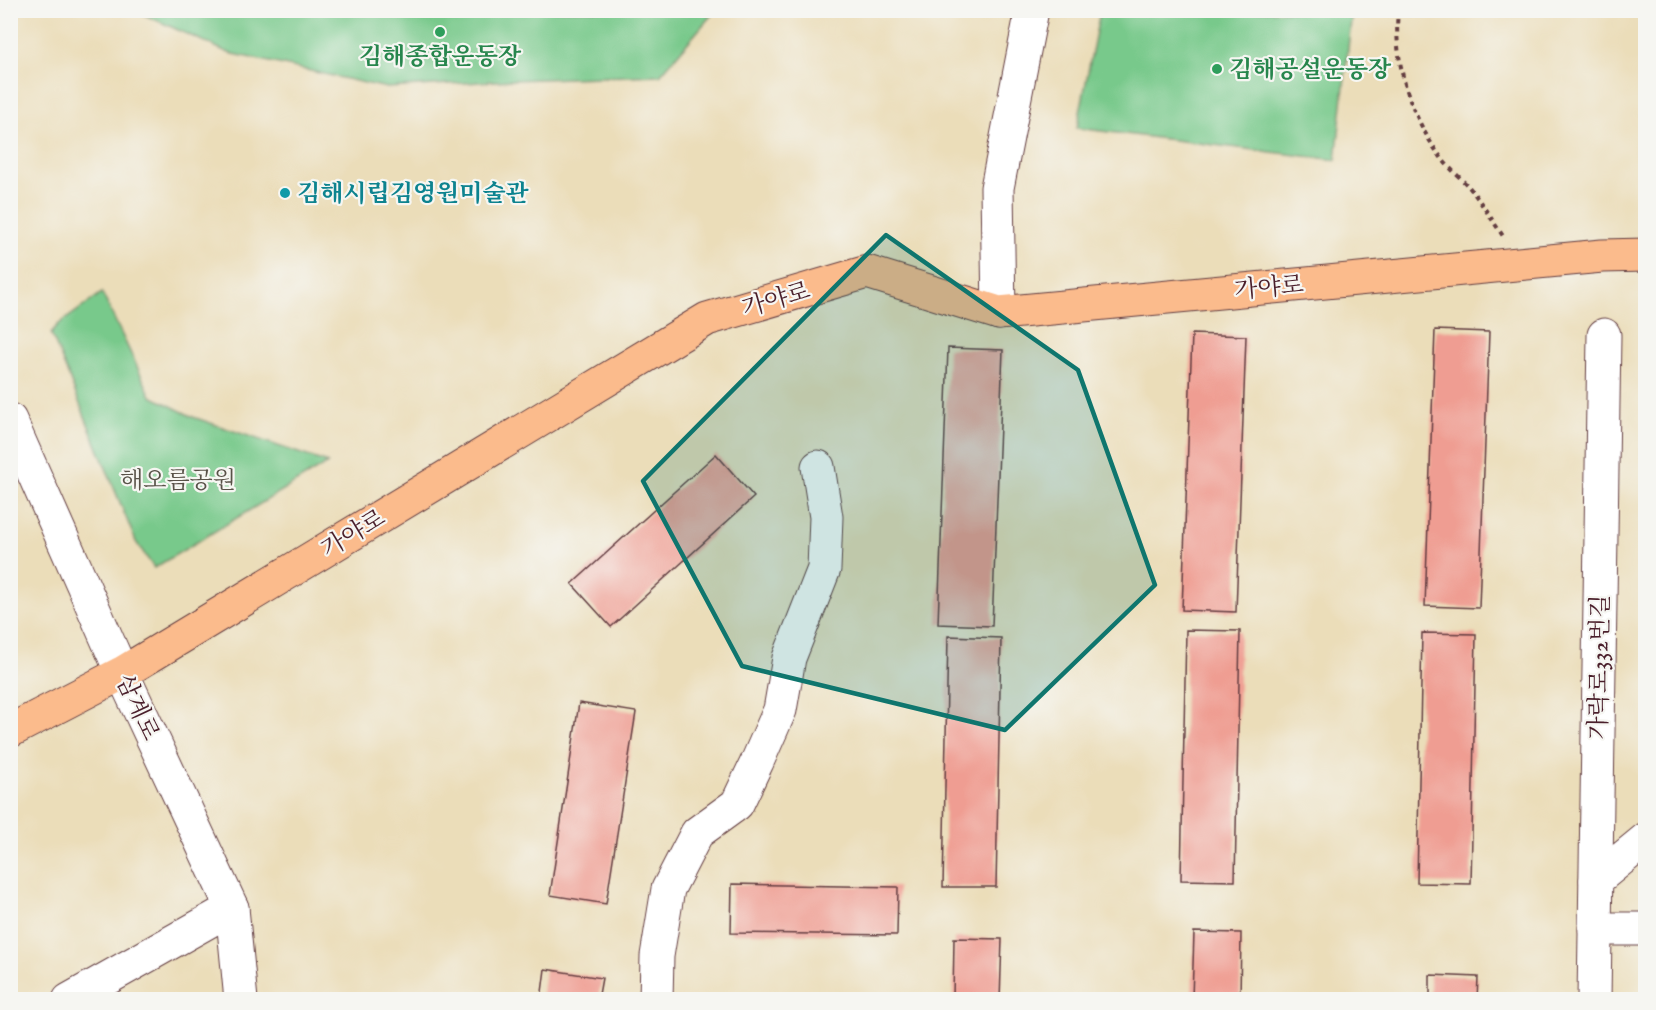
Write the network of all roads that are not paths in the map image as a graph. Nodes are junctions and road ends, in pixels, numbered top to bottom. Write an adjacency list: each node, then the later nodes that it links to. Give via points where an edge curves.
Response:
1 (1032, 10): 3 (street, via 997,188)
2 (1646, 255): 3 (main road, 가야로, via 1522,263)
3 (999, 313): 7 (main road, 가야로, via 867,272 707,319)
4 (1604, 335): 10 (street, 가락로332번길)
5 (10, 420): 7 (street, 삼계로)
6 (819, 467): 16 (street, via 826,517 825,569 789,658 780,710 758,762 737,804 697,833 668,889 657,956)
7 (122, 673): 8 (main road, 가야로); 11 (street, 삼계로)
8 (10, 731)
9 (1646, 839): 10 (street)
10 (1596, 880): 12 (street, 가락로332번길)
11 (232, 908): 14 (street); 15 (street, 삼계로)
12 (1595, 929): 13 (street); 17 (street, 가락로332번길)
13 (1646, 929)
14 (69, 999)
15 (241, 999)
16 (656, 999)
17 (1594, 999)

